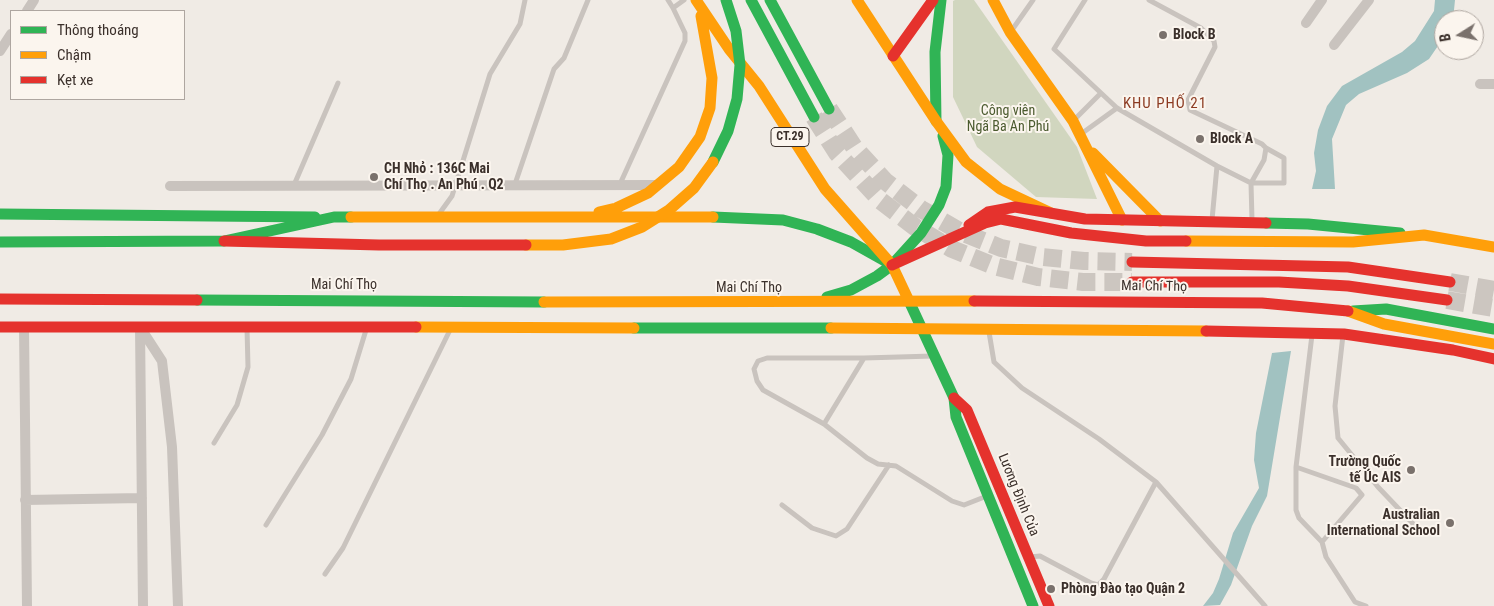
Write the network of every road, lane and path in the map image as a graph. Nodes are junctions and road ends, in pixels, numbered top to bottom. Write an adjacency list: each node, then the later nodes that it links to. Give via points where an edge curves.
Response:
1 (524, 0): 38 (lane, via 520,24 490,74)
2 (588, 0): 39 (lane, via 564,58 554,70)
3 (668, 0): 18 (lane)
4 (684, 0): 18 (lane)
5 (726, 0): 55 (main road, bridge, via 736,31 740,64 737,99 728,132 713,162 694,188 670,210 642,227 611,239 579,245)
6 (751, 0): 31 (main road)
7 (770, 0): 30 (main road)
8 (857, 0): 24 (main road)
9 (933, 0): 24 (main road)
10 (941, 0): 32 (main road, via 935,52)
11 (993, 0): 20 (main road)
12 (1033, 0): 20 (lane)
13 (1085, 0): 28 (lane, via 1054,49)
14 (1149, 0): 35 (lane, via 1201,28 1214,41 1215,47 1188,100 1190,110)
15 (1322, 0): 19 (street)
16 (1369, 0): 22 (street)
17 (696, 1): 42 (main road, via 708,44 712,78 710,108 700,137 679,167); 59 (main road, CT.29, via 759,86 825,189)
18 (673, 8): 40 (lane, via 686,33 685,41)
19 (1306, 23)
20 (1010, 32): 33 (main road)
21 (10, 36): 23 (street)
22 (1334, 45)
23 (0, 51)
24 (894, 56): 32 (main road)
25 (338, 83): 41 (lane)
26 (1480, 84): 27 (street)
27 (1494, 84)
28 (1100, 94): 29 (lane); 33 (lane)
29 (1117, 108): 34 (lane); 36 (lane)
30 (828, 109)
31 (814, 117)
32 (936, 122): 44 (main road, via 980,175 1012,196); 59 (main road, via 948,155 946,187 930,220)
33 (1073, 122): 34 (main road)
34 (1081, 139): 49 (main road); 50 (main road)
35 (1266, 148): 37 (lane, via 1264,160); 37 (lane, via 1284,158 1284,183)
36 (1216, 166): 37 (lane); 51 (lane)
37 (1252, 183): 52 (lane)
38 (456, 184): 39 (street); 41 (street); 48 (lane)
39 (515, 184): 40 (street)
40 (620, 184): 42 (street)
41 (294, 185): 43 (street)
42 (658, 185): 47 (main road, via 616,208)
43 (170, 186)
44 (1051, 213): 49 (main road, via 1085,219); 54 (main road, via 1023,207 996,209 980,216)
45 (0, 214): 46 (main road)
46 (334, 217): 48 (main road); 55 (main road)
47 (566, 218): 48 (main road); 59 (main road, via 750,217 783,220 835,236)
48 (436, 219)
49 (1122, 220): 50 (main road)
50 (1160, 221): 51 (main road)
51 (1212, 223): 52 (main road)
52 (1253, 223): 53 (main road, via 1308,224)
53 (1424, 235): 54 (main road, via 1353,242 1146,241 1080,235 1002,219); 57 (main road)
54 (952, 238): 59 (main road)
55 (224, 241): 56 (main road)
56 (0, 242)
57 (1494, 247)
58 (1132, 262): 61 (main road, via 1348,267)
59 (892, 265): 64 (main road, Lương Định Của); 65 (main road, via 851,290)
60 (1132, 282): 63 (main road, via 1279,282 1348,286)
61 (1450, 282)
62 (0, 298): 65 (main road, Mai Chí Thọ)
63 (1447, 300)
64 (909, 302): 65 (main road, Mai Chí Thọ); 66 (main road, Mai Chí Thọ, via 1252,303); 73 (main road, Lương Định Của)
65 (800, 303)
66 (1349, 311): 75 (main road, via 1386,309); 78 (main road, Mai Chí Thọ, via 1384,324)
67 (0, 327): 68 (main road)
68 (24, 327): 69 (main road); 90 (street)
69 (140, 327): 70 (main road); 89 (street); 99 (street, via 162,361 172,447)
70 (247, 328): 71 (main road); 84 (lane, via 248,367 237,405)
71 (366, 328): 72 (main road); 92 (lane, via 351,379 322,435)
72 (451, 328): 73 (main road); 96 (lane, via 343,548)
73 (922, 328): 74 (main road); 79 (main road, Lương Định Của)
74 (989, 329): 76 (main road); 87 (lane, via 994,362 1022,388)
75 (1494, 329)
76 (1313, 332): 77 (main road); 86 (lane)
77 (1344, 334): 81 (main road); 93 (lane, via 1335,406 1338,438)
78 (1494, 344)
79 (935, 356): 80 (lane); 82 (main road, Lương Định Của)
80 (864, 358): 83 (lane); 83 (lane, via 767,358 758,361 754,369 763,390)
81 (1494, 359)
82 (954, 398): 88 (main road, Lương Định Của, via 956,417); 95 (main road, Lương Định Của, via 967,410)
83 (824, 424): 85 (lane, via 867,458)
84 (214, 443)
85 (889, 465): 88 (lane, via 964,505); 91 (lane, via 847,529 836,536 812,528)
86 (1296, 467): 94 (lane, via 1296,510 1299,518); 94 (lane, via 1356,488 1362,495)
87 (1156, 482): 95 (lane, via 1098,585 1040,556); 102 (lane)
88 (988, 496): 100 (main road, Lương Định Của)
89 (142, 498): 90 (street); 98 (street)
90 (25, 500): 97 (street)
91 (782, 505)
92 (266, 525)
93 (1419, 530)
94 (1322, 542): 103 (lane, via 1326,556 1355,602)
95 (1027, 557): 101 (main road, Lương Định Của)
96 (325, 574)
97 (27, 606)
98 (143, 606)
99 (178, 606)
100 (1032, 606)
101 (1049, 606)
102 (1265, 606)
103 (1366, 606)

